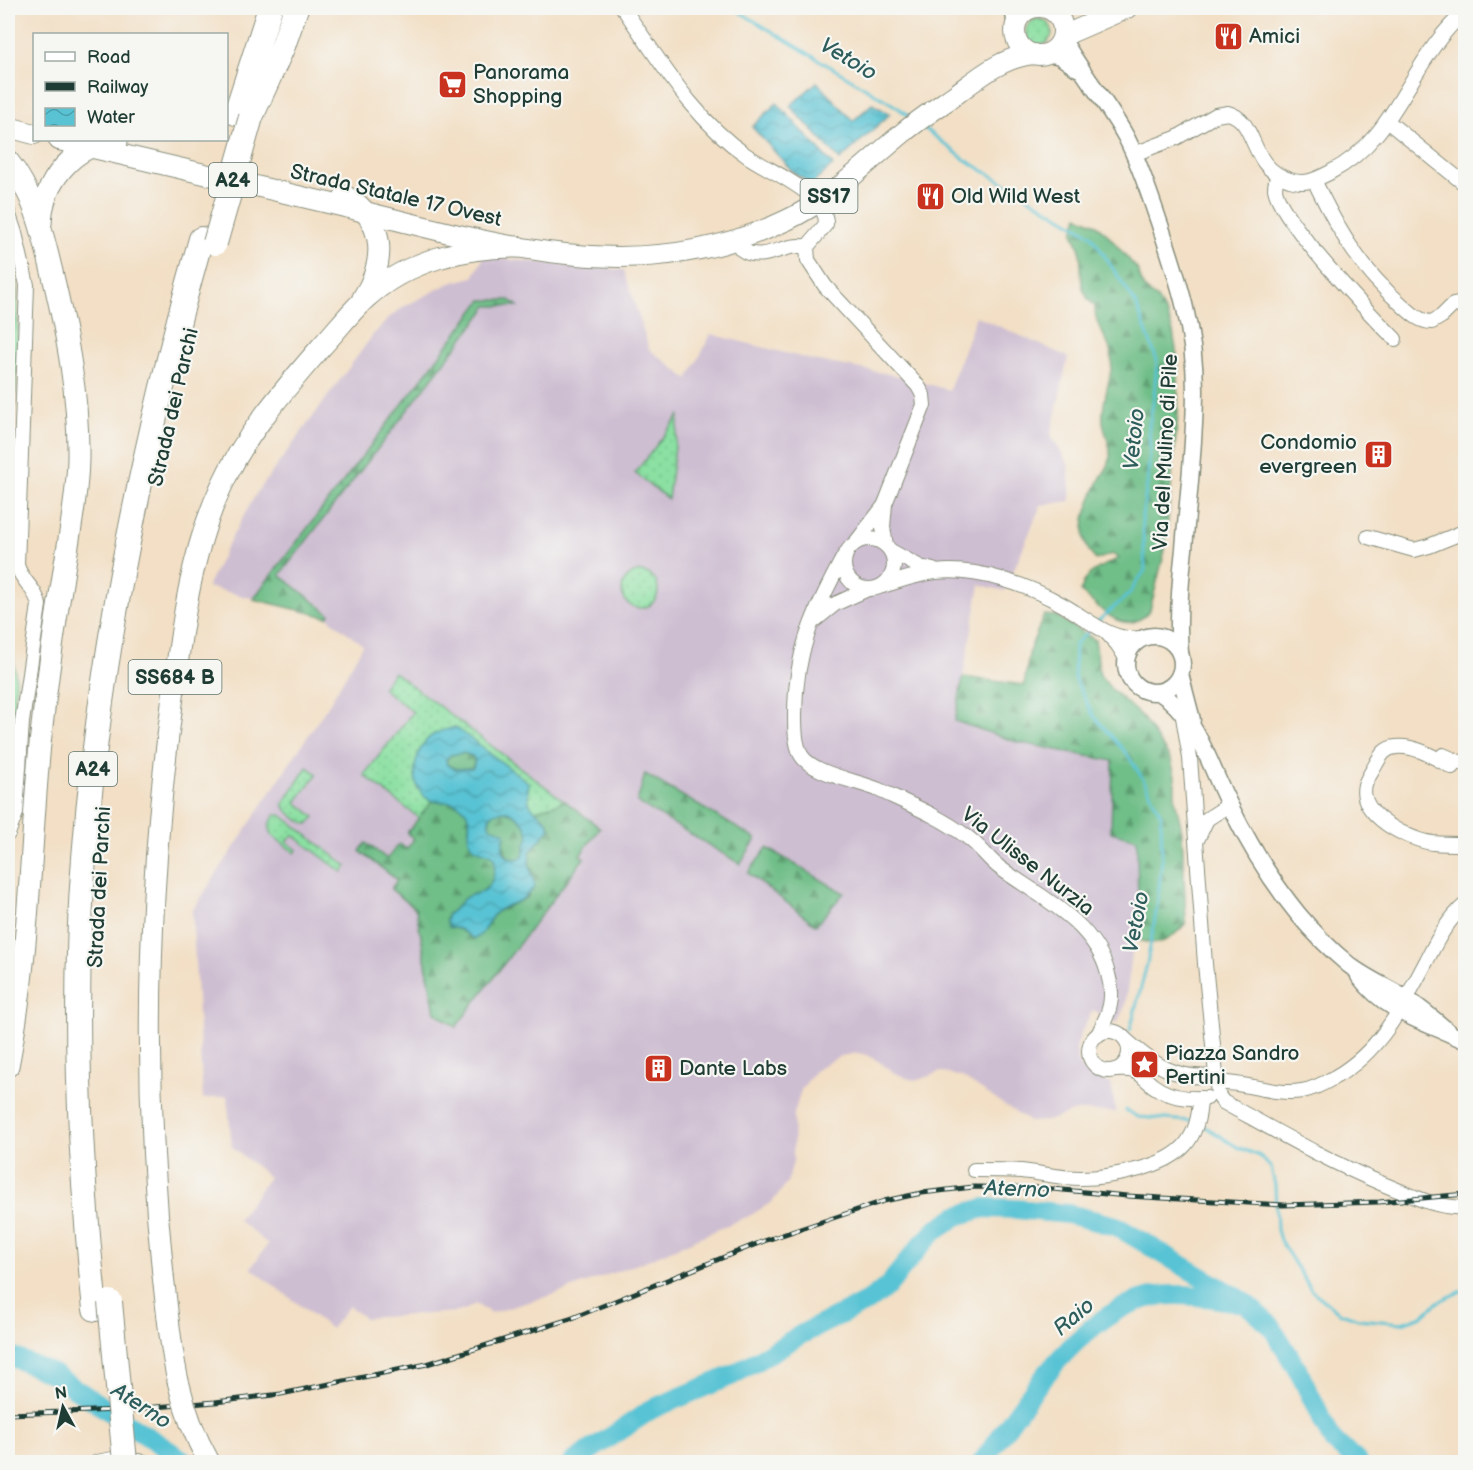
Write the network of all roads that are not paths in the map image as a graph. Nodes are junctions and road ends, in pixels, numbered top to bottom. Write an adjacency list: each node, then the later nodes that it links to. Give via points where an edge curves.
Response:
1 (270, 8): 13 (highway, Strada dei Parchi / A24)
2 (285, 8): 13 (highway, Strada dei Parchi / A24)
3 (296, 8): 13 (highway, via 283,46)
4 (623, 8): 27 (street, via 678,87 720,133 748,157 802,189)
5 (1044, 9): 6 (main road, via 1072,16); 8 (main road, SS17, via 1025,12); 9 (main road, via 1061,21)
6 (1118, 11): 9 (main road)
7 (1466, 11): 15 (street, via 1433,47)
8 (1015, 22): 10 (main road, via 1021,46); 12 (main road, Strada Statale 17 Ovest / SS17, via 1005,51)
9 (1062, 37): 10 (main road, via 1057,47); 11 (street, Via del Mulino di Pile)
10 (1040, 54): 11 (street, Via del Mulino di Pile, via 1060,56); 12 (main road, Strada Statale 17 Ovest / SS17, via 1012,59)
11 (1080, 70): 21 (street, Via del Mulino di Pile, via 1099,93)
12 (984, 73): 27 (main road, Strada Statale 17 Ovest / SS17, via 906,130)
13 (244, 115): 74 (highway, Strada dei Parchi / A24, via 154,418 108,650 92,781 79,963 79,1079 83,1163)
14 (8, 116): 16 (main road)
15 (1387, 121): 24 (street, via 1360,153); 25 (street)
16 (33, 123)
17 (8, 127): 18 (main road)
18 (33, 134)
19 (74, 141): 20 (main road, Strada Statale 17 Ovest)
20 (104, 143): 26 (main road, Strada Statale 17 Ovest); 29 (main road, Strada Statale 17 Ovest); 30 (highway, via 69,162 56,178 44,204)
21 (1134, 154): 23 (street, via 1228,113 1242,120 1264,164); 46 (street, Via del Mulino di Pile, via 1183,295 1194,349 1195,393)
22 (8, 161): 30 (highway, via 28,190)
23 (1278, 175): 24 (street, via 1298,182); 36 (street, via 1277,195 1300,232)
24 (1314, 180): 35 (street, via 1356,255 1407,310 1420,320 1432,322 1453,304)
25 (1466, 185)
26 (345, 196): 29 (highway, SS684 B); 31 (main road, Strada Statale 17 Ovest, via 560,246 633,250)
27 (817, 204): 31 (main road, Strada Statale 17 Ovest / SS17, via 771,228); 33 (street, via 824,211 826,224)
28 (8, 212): 58 (street, via 27,294 17,565 36,593 39,605 22,722 16,813)
29 (365, 212): 32 (main road, Strada Statale 17 Ovest); 34 (highway, SS684 B, via 375,229 380,256)
30 (42, 231): 66 (highway, via 68,350 78,459 42,733 22,978)
31 (732, 242): 32 (main road, Strada Statale 17 Ovest, via 670,255 627,258); 33 (street, via 752,254)
32 (518, 247): 34 (highway, SS684 B, via 477,250 421,264 381,285)
33 (807, 247): 37 (street, via 808,260 820,280 923,395 924,405)
34 (358, 306): 79 (highway, SS684 B, bridge, via 284,390 236,459 218,494 188,600 168,731 153,904 150,1015 155,1196 179,1391)
35 (1461, 307)
36 (1395, 339)
37 (885, 504): 40 (street); 41 (street, via 883,527)
38 (1466, 531): 39 (street, via 1414,550)
39 (1368, 537)
40 (857, 541): 41 (street, via 872,538); 42 (street)
41 (888, 548): 43 (street, via 920,567); 44 (street, via 894,558 892,574)
42 (844, 556): 45 (street, via 848,579); 47 (street, Via Ulisse Nurzia)
43 (938, 572): 44 (street); 48 (street, via 974,574 1041,593)
44 (882, 586): 45 (street)
45 (868, 590): 47 (street, via 835,604)
46 (1178, 609): 48 (street, via 1167,626); 49 (street, Via del Mulino di Pile)
47 (809, 626): 63 (street, Via Ulisse Nurzia, via 795,690 797,741 806,762 939,818 1075,923 1099,950 1109,979 1110,1005)
48 (1132, 644): 49 (street, via 1164,637); 51 (street, via 1125,668 1133,684 1141,690)
49 (1180, 653): 50 (street)
50 (1180, 674): 51 (street); 53 (street)
51 (1159, 692): 52 (street)
52 (1182, 712): 53 (street); 59 (street)
53 (1198, 738): 57 (street)
54 (1424, 746): 55 (street, via 1456,762)
55 (1466, 760)
56 (1452, 767): 60 (street, via 1421,751 1388,748 1365,784 1365,795 1379,818 1416,839)
57 (1229, 805): 59 (street, via 1207,819); 62 (street, via 1282,894 1328,946)
58 (8, 834)
59 (1197, 843): 70 (street)
60 (1466, 844)
61 (1466, 904): 62 (street, via 1439,937)
62 (1402, 1005): 64 (street); 70 (street, via 1382,1038 1363,1057 1314,1088 1288,1092)
63 (1098, 1035): 65 (street, via 1113,1032); 68 (street, via 1090,1046 1092,1061 1102,1070)
64 (1458, 1037)
65 (1125, 1040): 67 (street); 68 (street, via 1128,1057)
66 (8, 1066)
67 (1161, 1066): 69 (street, via 1147,1068); 70 (street)
68 (1115, 1070): 69 (street, via 1135,1070)
69 (1149, 1082): 71 (street, via 1167,1094)
70 (1216, 1085): 71 (street); 73 (street, via 1223,1102 1324,1158 1416,1199)
71 (1200, 1098): 72 (street, via 1196,1122 1186,1145 1158,1164 1114,1175 1074,1178)
72 (974, 1170)
73 (1466, 1208)
74 (103, 1305): 76 (highway, Strada dei Parchi / A24); 77 (highway, Strada dei Parchi / A24, bridge)
75 (97, 1462): 78 (street, via 122,1458)
76 (110, 1462)
77 (125, 1462)
78 (144, 1462)
79 (209, 1462)

